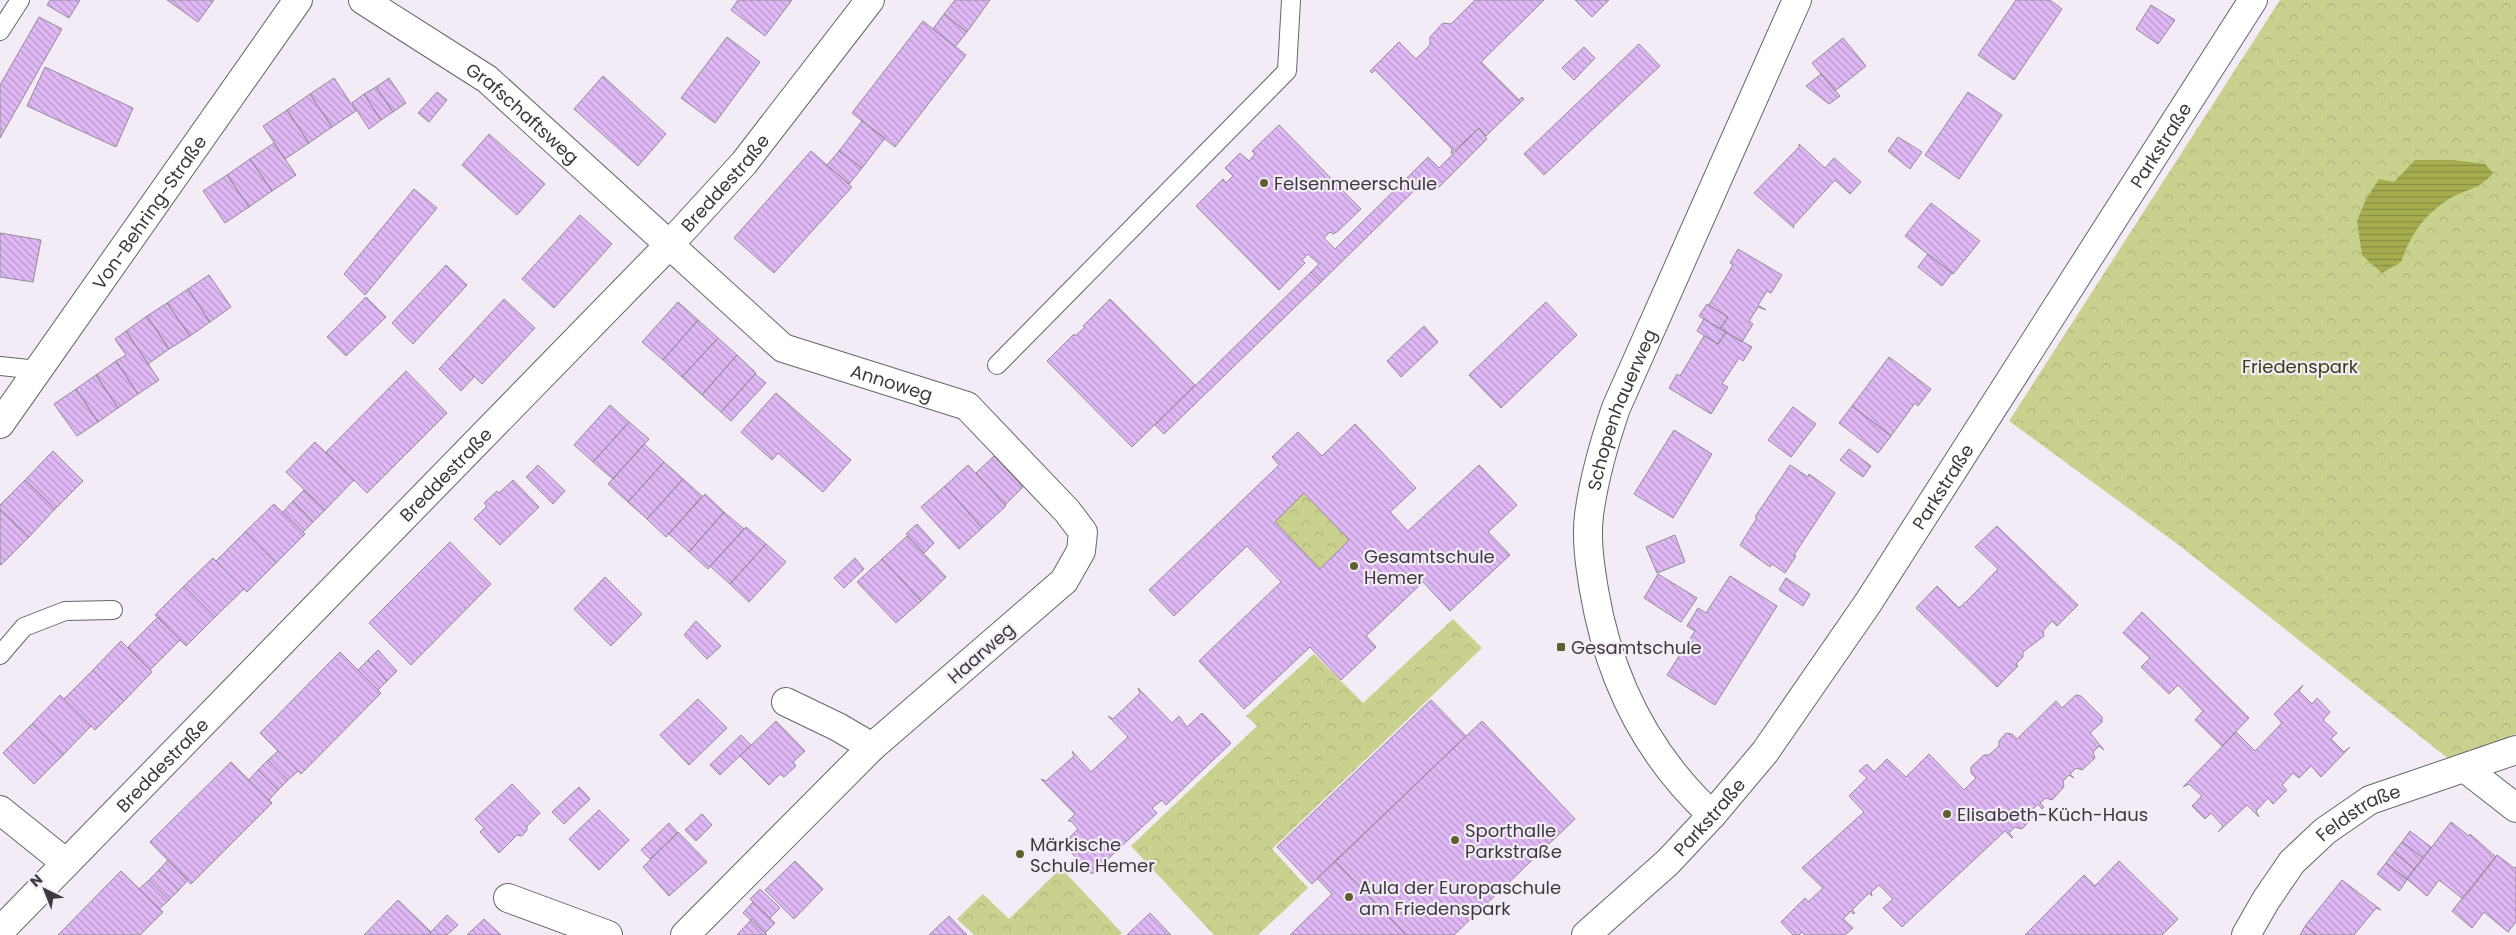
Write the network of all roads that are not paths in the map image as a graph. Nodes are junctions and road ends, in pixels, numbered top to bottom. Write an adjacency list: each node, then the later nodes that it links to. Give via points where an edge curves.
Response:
1 (20, 0): 8 (lane)
2 (298, 0): 12 (street, Von-Behring-Straße)
3 (363, 0): 9 (street, Grafschaftsweg, via 487,79)
4 (870, 0): 9 (street, Breddestraße, via 744,163)
5 (1291, 0): 10 (lane, via 1287,71)
6 (1797, 0): 23 (street, Schopenhauerweg, via 1616,408 1598,461 1589,516 1590,562 1601,628 1627,702 1668,767)
7 (2253, 0): 23 (street, Parkstraße, via 1868,603 1765,752)
8 (0, 31)
9 (669, 245): 14 (street, Annoweg, via 783,348 967,406 1067,511 1083,532); 24 (street, Breddestraße)
10 (997, 365)
11 (0, 366): 12 (lane)
12 (38, 370): 13 (street, Von-Behring-Straße)
13 (0, 424)
14 (1081, 551): 18 (street, Haarweg, via 1064,581)
15 (112, 610): 16 (lane, via 65,611 24,627)
16 (0, 655)
17 (786, 702): 18 (street)
18 (872, 747): 28 (street, Haarweg)
19 (2516, 750): 20 (street, Feldstraße)
20 (2466, 768): 21 (street); 30 (street, Feldstraße, via 2370,800 2325,831 2292,862)
21 (2516, 808)
22 (0, 810): 24 (street)
23 (1712, 815): 29 (street, Parkstraße, via 1668,862)
24 (66, 863): 26 (street, Breddestraße)
25 (508, 898): 27 (street)
26 (0, 931)
27 (608, 935)
28 (685, 935)
29 (1586, 935)
30 (2246, 935)

